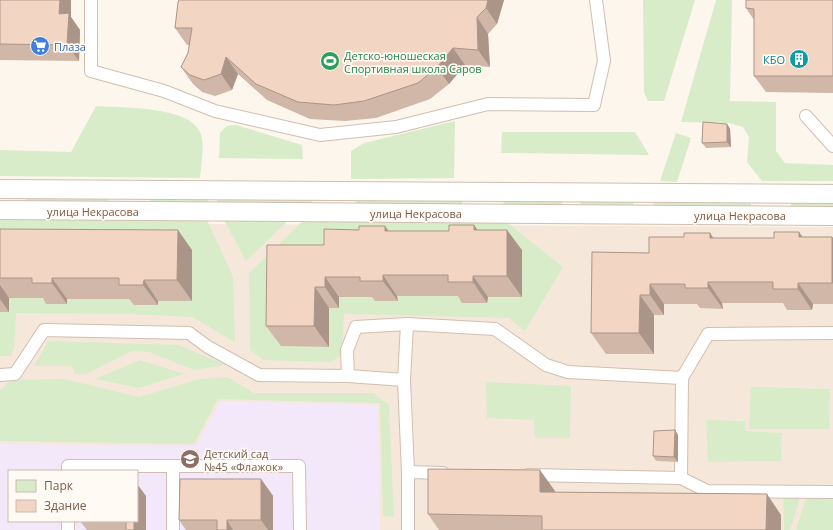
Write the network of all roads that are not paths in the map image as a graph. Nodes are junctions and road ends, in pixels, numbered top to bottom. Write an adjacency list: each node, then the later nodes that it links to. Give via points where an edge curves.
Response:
1 (91, 0): 2 (lane, via 91,71 164,91 215,111 320,135 396,127 488,104 594,105 604,61)
2 (596, 0)
3 (806, 116): 4 (lane)
4 (833, 146)
5 (0, 189): 6 (street, улица Некрасова)
6 (833, 194)
7 (0, 210): 8 (street, улица Некрасова)
8 (833, 216)
9 (407, 324): 12 (lane, via 356,327 347,350); 13 (lane, via 495,329 546,365 568,372); 14 (lane)
10 (833, 333): 13 (lane, via 708,334)
11 (0, 375): 12 (lane, via 15,374 44,330 189,333 208,347 259,374)
12 (348, 376): 14 (lane)
13 (682, 378): 20 (lane)
14 (404, 380): 17 (lane)
15 (173, 466): 16 (lane, via 68,466); 22 (lane); 23 (lane, via 299,466)
16 (68, 470)
17 (408, 472): 18 (lane); 24 (lane)
18 (453, 474)
19 (516, 475): 20 (lane)
20 (680, 478): 21 (lane, via 707,491)
21 (833, 492)
22 (173, 530)
23 (300, 530)
24 (408, 530)

